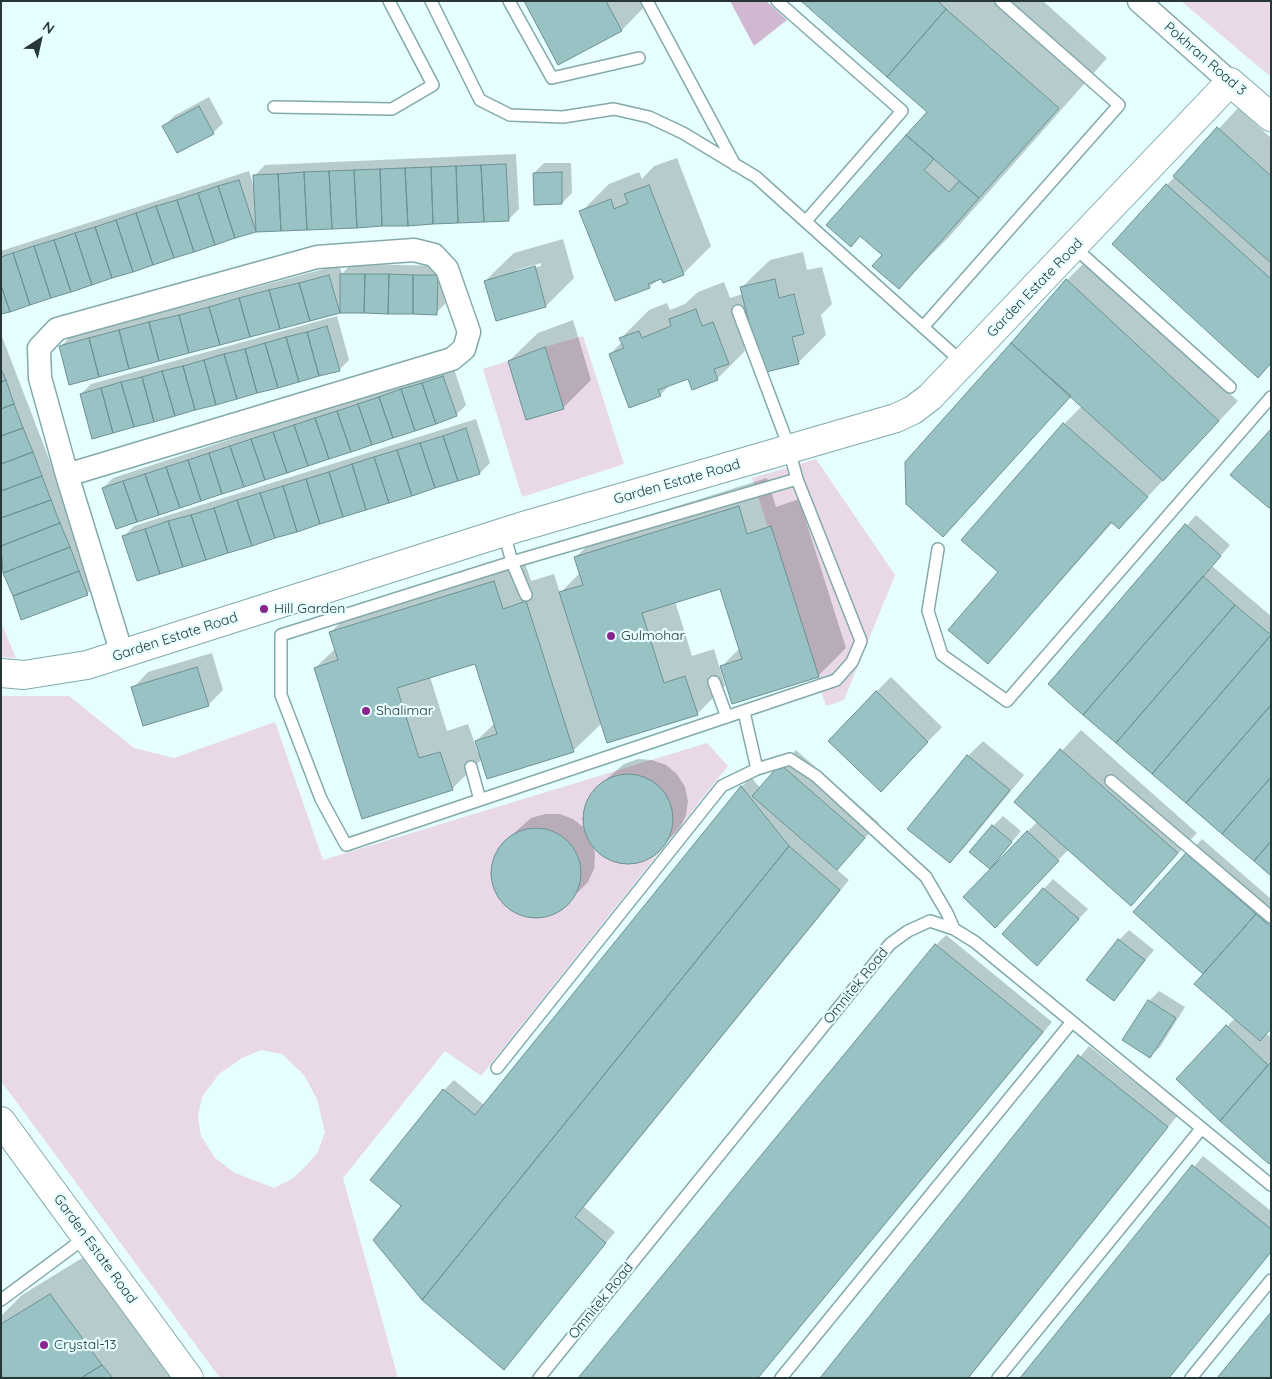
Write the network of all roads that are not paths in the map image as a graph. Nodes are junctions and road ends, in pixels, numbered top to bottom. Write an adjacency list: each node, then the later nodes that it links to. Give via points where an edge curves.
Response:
1 (389, 1): 10 (lane, via 433,85 392,109)
2 (431, 1): 12 (lane, via 480,100 510,115 563,116 614,109 649,117 683,133)
3 (509, 1): 8 (lane, via 552,78)
4 (647, 1): 12 (lane)
5 (777, 1): 13 (lane, via 902,111)
6 (1001, 1): 16 (lane, via 1119,105)
7 (1139, 1): 9 (street, Pokhran Road 3)
8 (638, 58)
9 (1230, 82): 11 (street, Pokhran Road 3); 14 (street, Garden Estate Road)
10 (274, 107)
11 (1271, 117)
12 (735, 165): 13 (lane, via 756,177)
13 (806, 221): 16 (lane)
14 (1074, 247): 17 (street, Garden Estate Road); 18 (lane)
15 (738, 311): 20 (lane)
16 (923, 327): 17 (lane)
17 (963, 363): 20 (street, Garden Estate Road, via 913,410)
18 (1230, 387)
19 (1271, 397): 24 (lane, via 1006,701 942,655 928,611)
20 (790, 449): 22 (lane); 23 (street, Garden Estate Road)
21 (68, 475): 21 (street, via 452,359 464,349 469,332 447,269 434,255 414,250 318,257 57,329 39,348 40,378); 27 (street)
22 (797, 479): 25 (lane); 30 (lane, via 861,641 852,662 836,680)
23 (504, 532): 25 (lane); 27 (street, Garden Estate Road)
24 (938, 548)
25 (512, 562): 26 (lane); 35 (lane, via 281,635 281,695 320,799 346,845)
26 (526, 594)
27 (122, 654): 28 (street, Garden Estate Road, via 87,665 24,675)
28 (1, 673)
29 (714, 682): 31 (lane)
30 (744, 712): 31 (lane); 33 (lane)
31 (727, 717): 35 (lane)
32 (470, 767): 35 (lane)
33 (757, 769): 37 (lane, via 790,759 816,776 926,877); 39 (lane, via 722,786)
34 (1111, 781): 36 (lane)
35 (480, 800)
36 (1271, 917)
37 (954, 929): 38 (lane, Omnitek Road, via 975,942); 47 (lane, Omnitek Road, via 930,921 890,944)
38 (1071, 1023): 41 (lane, Omnitek Road); 48 (lane)
39 (497, 1068)
40 (1, 1121): 43 (street, Garden Estate Road)
41 (1201, 1129): 42 (lane, Omnitek Road); 49 (lane)
42 (1271, 1185)
43 (86, 1237): 45 (lane); 46 (street, Garden Estate Road)
44 (1271, 1280): 50 (lane)
45 (1, 1300)
46 (189, 1378)
47 (540, 1378)
48 (781, 1378)
49 (998, 1378)
50 (1191, 1378)

